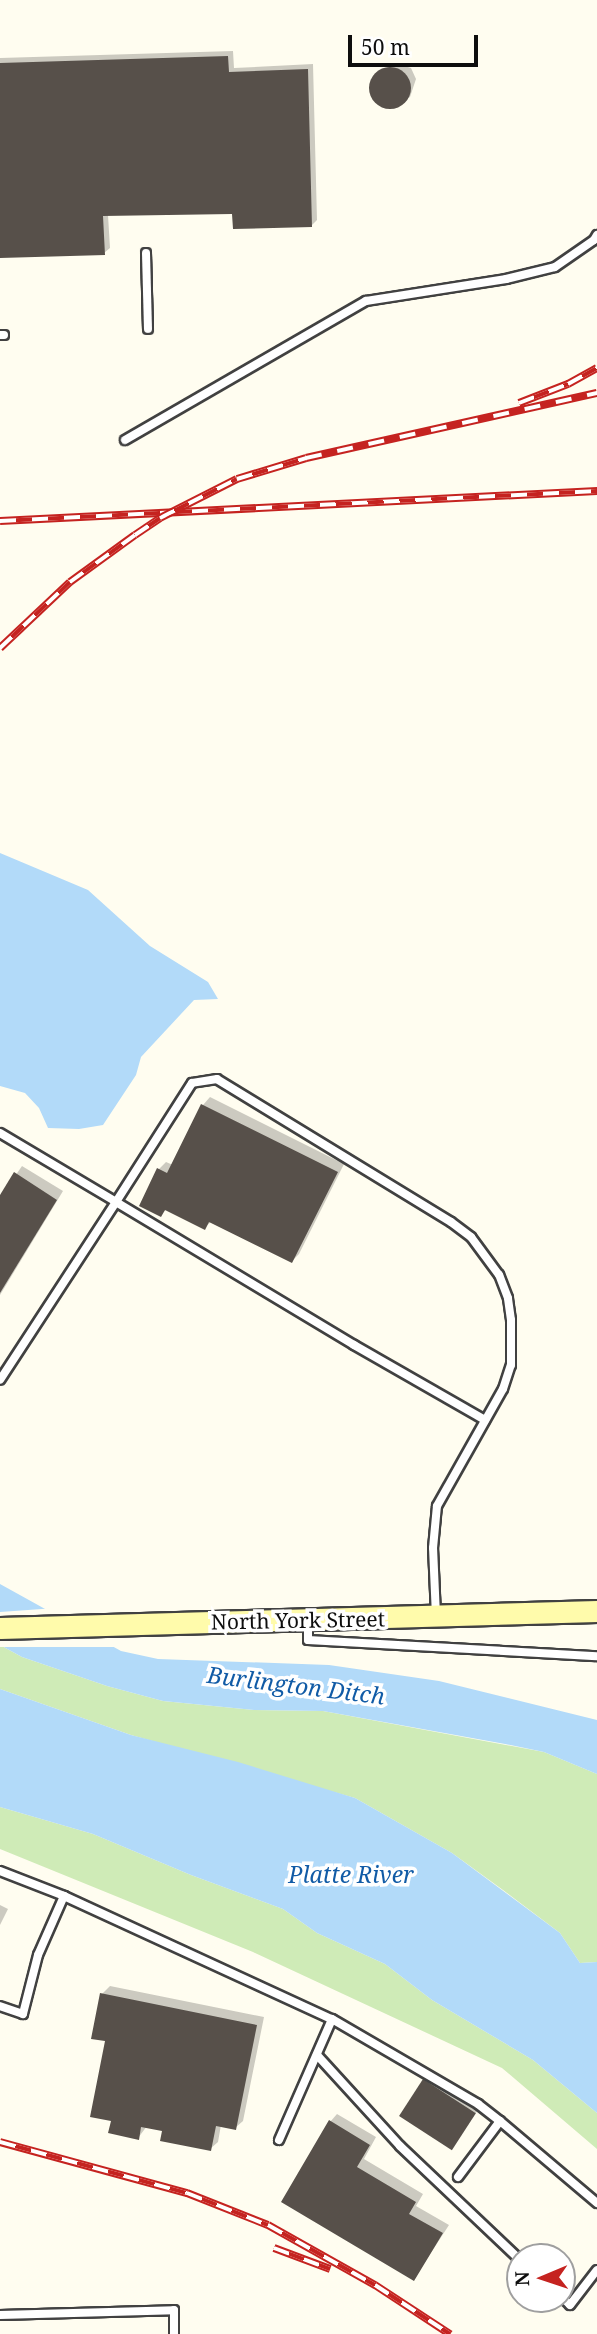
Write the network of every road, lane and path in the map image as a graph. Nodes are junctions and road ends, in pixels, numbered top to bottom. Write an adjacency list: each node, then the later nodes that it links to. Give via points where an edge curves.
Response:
1 (597, 235): 4 (lane, via 555,267 366,301)
2 (146, 253): 3 (lane)
3 (148, 329)
4 (125, 440)
5 (0, 1133): 6 (lane)
6 (116, 1202): 7 (lane); 8 (lane); 8 (lane, via 192,1083 217,1079 451,1222 486,1255 508,1298 513,1341 503,1390)
7 (0, 1380)
8 (485, 1420): 10 (lane, via 437,1506 433,1548)
9 (597, 1611): 10 (main road, North York Street)
10 (436, 1616): 11 (main road, North York Street)
11 (308, 1619): 12 (main road, North York Street); 13 (lane, via 308,1640)
12 (0, 1628)
13 (597, 1656)
14 (0, 1871): 15 (lane)
15 (64, 1896): 16 (lane, via 38,1955 23,2014); 17 (lane)
16 (0, 2006)
17 (332, 2019): 18 (lane); 19 (lane)
18 (317, 2055): 20 (lane); 23 (lane, via 400,2146)
19 (500, 2121): 21 (lane); 22 (lane)
20 (279, 2140)
21 (458, 2177)
22 (597, 2203)
23 (506, 2247)
24 (597, 2270): 25 (lane)
25 (576, 2297)
26 (0, 2315): 27 (lane, via 174,2310)
27 (174, 2334)

